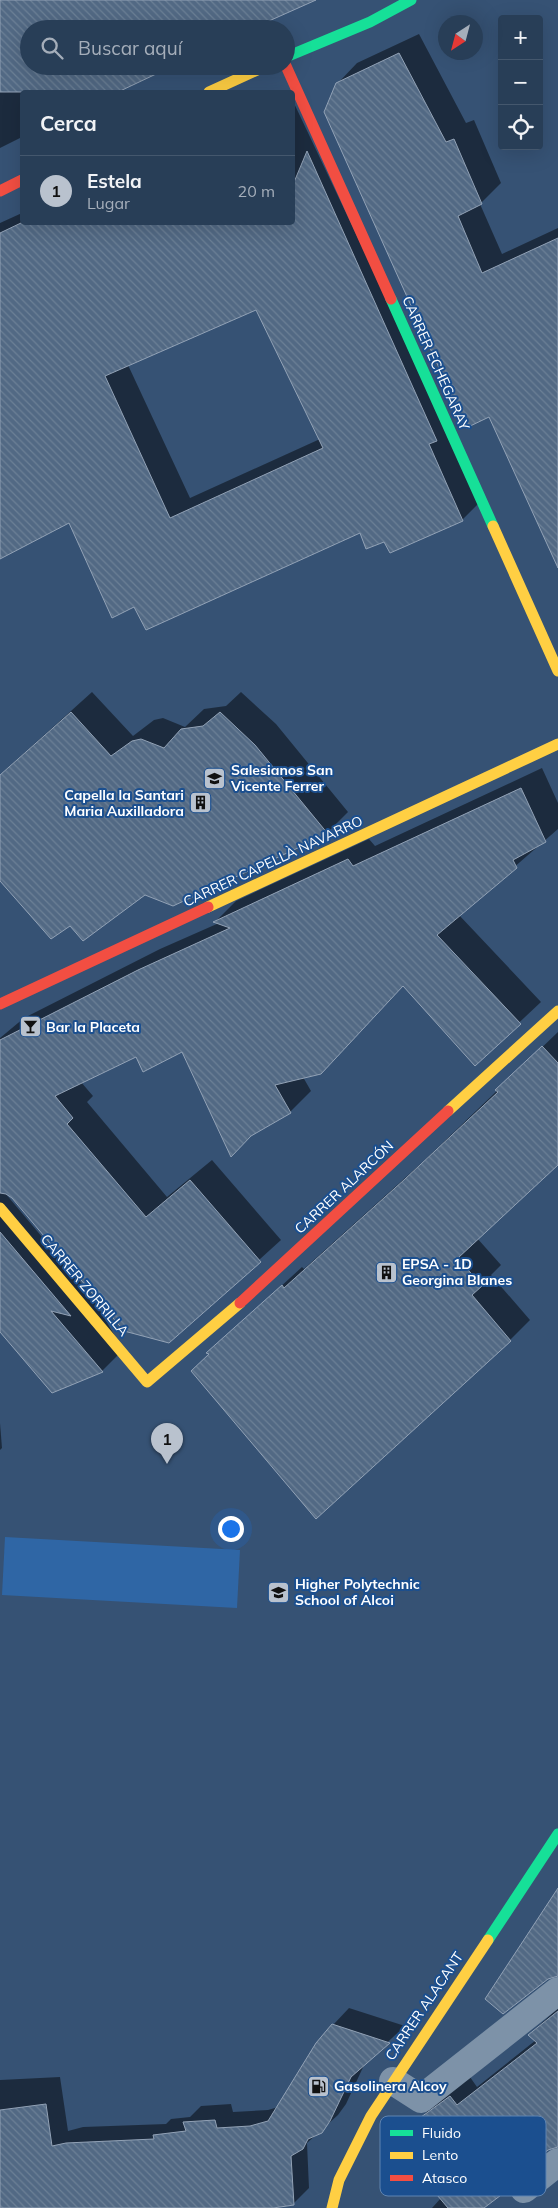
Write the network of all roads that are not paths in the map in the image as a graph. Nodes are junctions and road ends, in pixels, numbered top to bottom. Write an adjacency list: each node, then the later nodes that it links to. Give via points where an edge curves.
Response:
1 (411, 0): 2 (street, via 370,22)
2 (295, 53)
3 (246, 75): 5 (street)
4 (290, 75): 8 (street, CARRER ECHEGARAY)
5 (213, 90)
6 (20, 181): 7 (street)
7 (0, 191)
8 (558, 671)
9 (558, 744): 10 (street, CARRER CAPELLÀ NAVARRO)
10 (0, 1004)
11 (558, 1011): 13 (street, CARRER ALARCÓN, via 221,1320)
12 (0, 1208): 13 (street, CARRER ZORRILLA)
13 (147, 1382)
14 (558, 1834): 16 (street, CARRER ALACANT)
15 (558, 1991): 16 (street, via 422,2099)
16 (393, 2081): 19 (street, CARRER ALACANT, via 353,2150)
17 (558, 2162): 18 (street)
18 (546, 2172)
19 (331, 2207)

